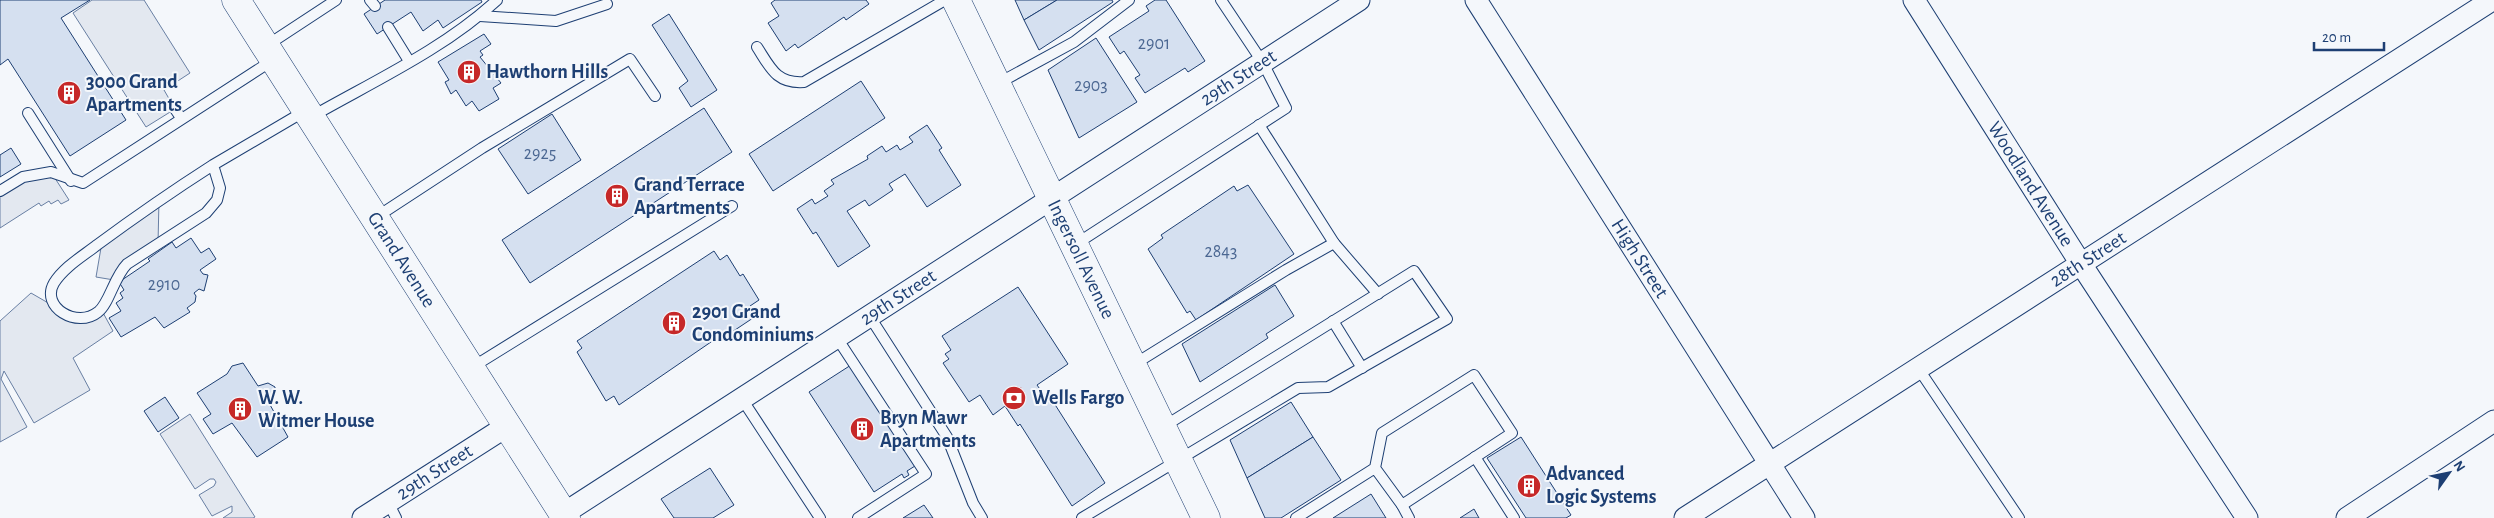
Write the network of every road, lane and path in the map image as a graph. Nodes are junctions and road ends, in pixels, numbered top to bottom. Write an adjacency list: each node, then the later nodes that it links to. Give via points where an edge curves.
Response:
1 (236, 0): 16 (main road, Grand Avenue)
2 (336, 0): 16 (lane)
3 (498, 0): 13 (lane)
4 (945, 0): 15 (lane, via 804,82 793,83 775,75)
5 (956, 0): 19 (main road, Ingersoll Avenue)
6 (1128, 0): 19 (lane, via 1074,42)
7 (1220, 0): 18 (lane)
8 (1359, 0): 18 (street, 29th Street)
9 (1476, 0): 49 (street, High Street)
10 (1914, 0): 34 (street, Woodland Avenue)
11 (2492, 0): 34 (street, 28th Street)
12 (607, 4): 13 (lane, via 556,21)
13 (480, 16): 17 (lane)
14 (388, 27): 17 (lane)
15 (757, 47)
16 (269, 53): 23 (main road, Grand Avenue); 24 (lane)
17 (409, 61): 23 (lane)
18 (1263, 63): 25 (lane, via 1286,108); 29 (street, 29th Street)
19 (996, 84): 29 (main road, Ingersoll Avenue)
20 (655, 96): 31 (lane, via 630,59)
21 (175, 108): 24 (lane)
22 (28, 113): 27 (lane)
23 (308, 114): 26 (lane); 31 (main road, Grand Avenue)
24 (181, 118): 27 (lane, via 168,130 83,183)
25 (1259, 125): 32 (lane); 33 (lane)
26 (213, 164): 26 (lane, via 220,188 217,200 206,213 118,272 99,312 76,319 56,308 53,284 66,269)
27 (71, 181): 28 (lane, via 51,172 22,177)
28 (0, 192)
29 (1052, 199): 33 (main road, Ingersoll Avenue); 36 (street, 29th Street)
30 (732, 206): 42 (lane)
31 (374, 218): 42 (main road, Grand Avenue)
32 (1334, 243): 35 (lane); 39 (lane)
33 (1074, 245): 39 (main road, Ingersoll Avenue)
34 (2081, 264): 41 (street, 28th Street); 66 (street, Woodland Avenue)
35 (1378, 294): 37 (lane); 40 (lane, via 1414,271 1447,319)
36 (870, 317): 38 (street, 29th Street); 57 (lane, via 947,437)
37 (1334, 321): 40 (lane); 46 (lane)
38 (837, 338): 43 (street, 29th Street); 56 (lane, via 926,474)
39 (1132, 365): 46 (main road, Ingersoll Avenue)
40 (1362, 368): 48 (lane, via 1328,387 1298,388)
41 (1918, 368): 49 (street, 28th Street); 65 (lane)
42 (470, 369): 45 (main road, Grand Avenue)
43 (742, 398): 53 (street, 29th Street); 55 (lane)
44 (2494, 421): 67 (street)
45 (507, 426): 52 (street, 29th Street); 53 (main road, Grand Avenue)
46 (1163, 428): 48 (main road, Ingersoll Avenue)
47 (1475, 457): 50 (lane, via 1512,433 1474,375 1382,433); 51 (lane); 62 (lane)
48 (1178, 460): 58 (lane); 59 (main road, Ingersoll Avenue)
49 (1769, 464): 63 (street, 28th Street); 64 (street, High Street)
50 (1375, 468): 51 (lane); 60 (lane)
51 (1402, 505): 61 (lane)
52 (392, 510): 54 (street, 29th Street)
53 (564, 516)
54 (363, 518)
55 (820, 518)
56 (858, 518)
57 (982, 518)
58 (1082, 518)
59 (1206, 518)
60 (1296, 518)
61 (1409, 518)
62 (1514, 518)
63 (1685, 518)
64 (1804, 518)
65 (2019, 518)
66 (2246, 518)
67 (2347, 518)

